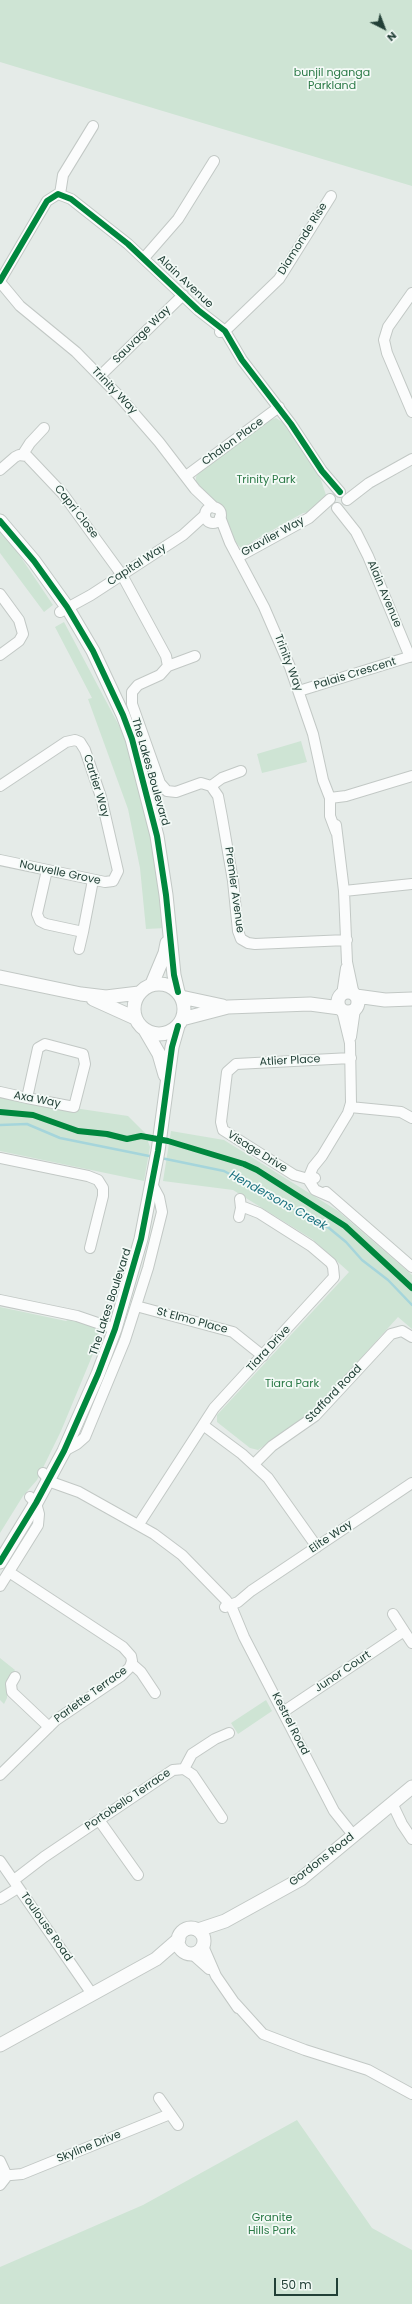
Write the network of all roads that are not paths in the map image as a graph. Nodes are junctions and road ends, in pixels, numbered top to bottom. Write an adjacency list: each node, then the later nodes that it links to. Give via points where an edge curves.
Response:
1 (93, 126): 3 (street, via 64,175)
2 (214, 161): 5 (street, via 178,219)
3 (60, 194): 5 (street, Alain Avenue, via 91,214); 6 (street, via 55,194 47,201)
4 (331, 196): 13 (street, Diamonde Rise, via 283,274)
5 (144, 258): 11 (street, Alain Avenue)
6 (11, 260): 7 (street); 8 (street)
7 (0, 272)
8 (0, 281): 12 (street, Trinity Way)
9 (0, 292): 12 (street, Trinity Way)
10 (412, 293): 16 (street, via 388,327 384,340)
11 (183, 295): 13 (street, Alain Avenue); 14 (street, Sauvage Way)
12 (20, 306): 14 (street, Trinity Way)
13 (222, 330): 15 (street, Alain Avenue)
14 (100, 376): 22 (street, Trinity Way, via 140,419)
15 (279, 407): 21 (street, Alain Avenue); 22 (street, Chalon Place)
16 (412, 412)
17 (44, 428): 18 (street, via 30,442)
18 (23, 454): 20 (street, via 10,460); 29 (street, Capri Close, via 30,458 66,499)
19 (412, 459): 23 (street)
20 (0, 470)
21 (322, 471): 23 (street, Alain Avenue); 24 (street, Alain Avenue)
22 (186, 476): 25 (street, Trinity Way)
23 (344, 497): 24 (street, via 334,494); 24 (street, via 342,508); 27 (street, Alain Avenue)
24 (333, 503): 27 (street, Alain Avenue); 28 (street, Gravlier Way)
25 (211, 516): 28 (street, Trinity Way); 29 (street, Capital Way)
26 (0, 522): 31 (street, The Lakes Boulevard)
27 (356, 532): 34 (street, Alain Avenue, via 382,586)
28 (238, 557): 36 (street, Trinity Way, via 277,636)
29 (122, 575): 31 (street, Capital Way); 35 (street, Capri Close, via 166,656)
30 (0, 594): 32 (street, via 22,625 22,637)
31 (65, 612): 48 (street, The Lakes Boulevard, via 138,763 157,836)
32 (0, 654)
33 (195, 656): 35 (street)
34 (411, 657): 36 (street, Palais Crescent)
35 (168, 666): 40 (street, via 160,675 134,688 131,696 160,783 171,792 201,783)
36 (299, 691): 41 (street, Trinity Way, via 322,767 323,780)
37 (241, 771): 40 (street)
38 (412, 776): 41 (street, via 369,788 345,791)
39 (0, 786): 44 (street, Cartier Way, via 66,742 80,742 101,797 117,865)
40 (210, 786): 50 (street, Premier Avenue, via 218,796 241,938 248,944)
41 (334, 797): 47 (street, Trinity Way, via 330,816 336,832)
42 (0, 860): 43 (street, Nouvelle Grove)
43 (47, 870): 45 (street, Nouvelle Grove); 49 (street, via 37,914 38,920)
44 (116, 876): 45 (street, Nouvelle Grove, via 108,883)
45 (93, 880): 49 (street)
46 (412, 884): 47 (street)
47 (344, 891): 50 (street, Trinity Way)
48 (170, 930): 53 (street, The Lakes Boulevard, via 165,953); 56 (street, The Lakes Boulevard, via 174,975)
49 (83, 932): 51 (street)
50 (347, 940): 58 (street, Trinity Way)
51 (79, 949)
52 (0, 977): 55 (street)
53 (152, 984): 54 (street); 56 (street, via 166,984)
54 (139, 993): 55 (street, via 106,997); 60 (street, via 134,1005)
55 (81, 994): 60 (street)
56 (180, 994): 59 (street); 61 (street, via 184,1004)
57 (412, 999): 58 (street)
58 (348, 1002): 59 (street); 63 (street)
59 (228, 1007): 61 (street)
60 (135, 1018): 62 (street)
61 (180, 1022): 62 (street, via 166,1033 158,1034); 65 (street, The Lakes Boulevard, via 172,1047)
62 (145, 1030): 65 (street, The Lakes Boulevard, via 159,1054)
63 (351, 1058): 64 (street, Atlier Place, via 239,1063); 68 (street)
64 (231, 1066): 71 (street, Visage Drive, via 226,1077 221,1122 223,1130 294,1174)
65 (167, 1081): 72 (street, The Lakes Boulevard)
66 (0, 1092): 67 (street, Axa Way)
67 (27, 1098): 67 (street, Axa Way, via 74,1107 85,1056 45,1044 37,1051)
68 (350, 1107): 69 (street, via 401,1112); 71 (street)
69 (412, 1118)
70 (0, 1158): 74 (street, via 98,1180 103,1188 103,1196)
71 (311, 1178): 75 (street, Visage Drive)
72 (152, 1184): 77 (street, via 159,1197 162,1212); 78 (street, The Lakes Boulevard)
73 (239, 1217): 80 (street, Tiara Drive, via 240,1202 304,1241 331,1263 335,1272 327,1286)
74 (90, 1248)
75 (412, 1267)
76 (0, 1300): 78 (street, via 77,1316)
77 (136, 1306): 80 (street, St Elmo Place, via 233,1332); 82 (street, via 118,1360 89,1430 82,1441)
78 (111, 1328): 82 (street, The Lakes Boulevard, via 98,1374); 84 (street, The Lakes Boulevard)
79 (412, 1337): 83 (street, Stafford Road, via 402,1331 391,1334 315,1416 272,1446)
80 (263, 1356): 81 (street, Tiara Drive, via 218,1403)
81 (203, 1424): 83 (street); 87 (street, Tiara Drive)
82 (64, 1451): 84 (street, The Lakes Boulevard)
83 (254, 1464): 88 (street, via 277,1489)
84 (48, 1476): 86 (street, The Lakes Boulevard); 87 (street, Kestrel Road)
85 (412, 1483): 88 (street, Elite Way)
86 (33, 1500): 89 (street, The Lakes Boulevard); 90 (street, The Lakes Boulevard); 91 (street, via 39,1514 38,1525)
87 (139, 1524): 93 (street, Kestrel Road, via 173,1548)
88 (317, 1547): 93 (street, Elite Way)
89 (0, 1552)
90 (0, 1562)
91 (9, 1572): 92 (street); 97 (street, Parlette Terrace, via 123,1647 131,1656)
92 (0, 1586)
93 (228, 1605): 100 (street, Kestrel Road)
94 (392, 1614): 95 (street)
95 (404, 1632): 96 (street); 100 (street, Junor Court)
96 (412, 1643)
97 (132, 1664): 99 (street, Parlette Terrace, via 141,1672); 101 (street, Parlette Terrace, via 121,1676)
98 (15, 1677): 101 (street, via 11,1684 12,1692)
99 (155, 1693)
100 (283, 1712): 109 (street, Kestrel Road, via 334,1811)
101 (48, 1727): 104 (street, Parlette Terrace)
102 (229, 1733): 103 (street, Portobello Terrace, via 219,1736 192,1754)
103 (184, 1769): 107 (street, via 193,1775); 108 (street, Portobello Terrace, via 173,1770)
104 (0, 1776)
105 (412, 1787): 106 (street, Gordons Road)
106 (389, 1806): 109 (street, Gordons Road); 110 (street)
107 (222, 1818)
108 (99, 1820): 112 (street); 113 (street, Portobello Terrace, via 44,1857)
109 (351, 1838): 116 (street, Gordons Road, via 301,1879 225,1921)
110 (412, 1839)
111 (0, 1861): 113 (street, Toulouse Road)
112 (138, 1875)
113 (14, 1881): 114 (street); 115 (street); 121 (street, Toulouse Road)
114 (0, 1892)
115 (0, 1899)
116 (202, 1938): 117 (street, via 192,1928 184,1930); 118 (street, via 198,1951); 120 (street)
117 (179, 1939): 118 (street, via 180,1946); 119 (street)
118 (188, 1952): 119 (street); 120 (street)
119 (156, 1959): 121 (street)
120 (216, 1976): 123 (street, via 234,2003 263,2034 368,2070)
121 (92, 1994): 122 (street)
122 (0, 2045)
123 (412, 2094)
124 (159, 2098): 125 (street)
125 (170, 2114): 126 (street); 128 (street, Skyline Drive, via 22,2174)
126 (178, 2125)
127 (0, 2161): 128 (street)
128 (3, 2176): 129 (street)
129 (0, 2185)

